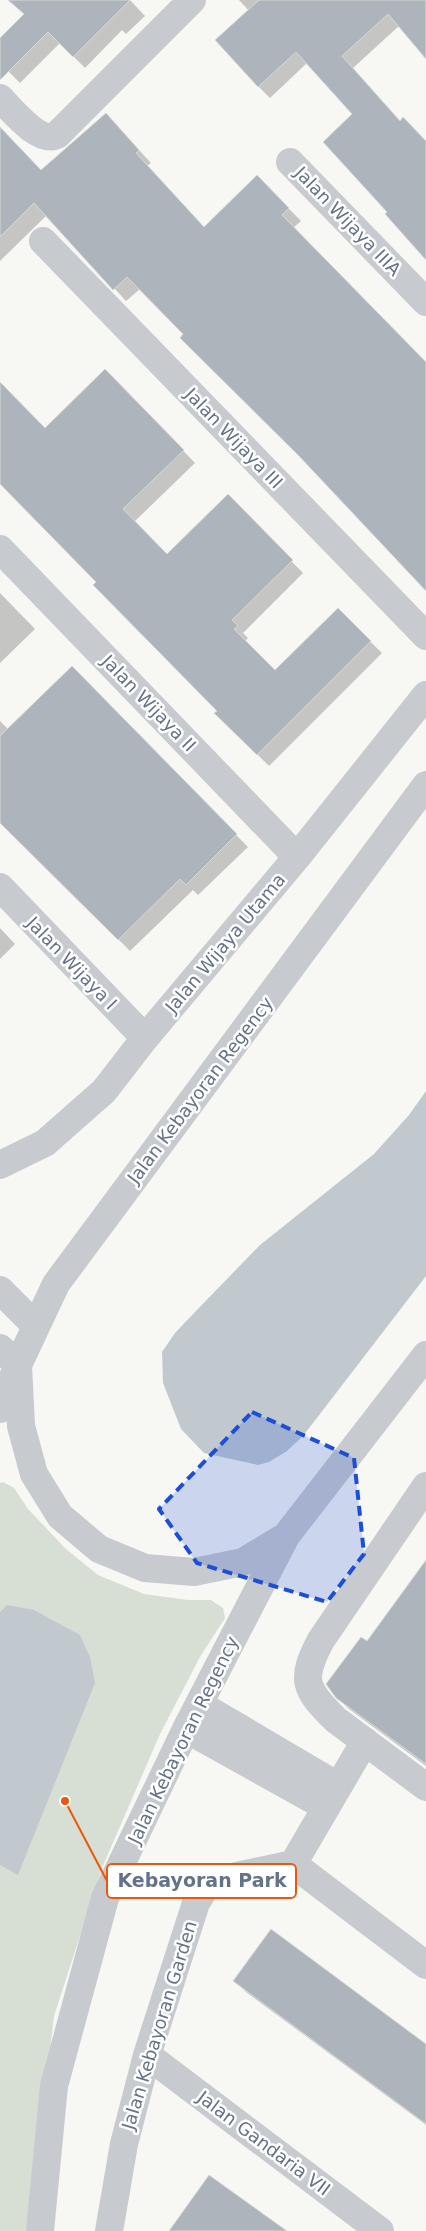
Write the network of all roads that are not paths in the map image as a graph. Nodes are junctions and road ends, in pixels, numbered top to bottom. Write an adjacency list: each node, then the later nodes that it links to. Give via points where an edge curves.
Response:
1 (192, 0): 2 (street, via 56,135 40,136)
2 (0, 98)
3 (290, 162): 5 (street, Jalan Wijaya IIIA)
4 (43, 240): 7 (street, Jalan Wijaya III)
5 (426, 302)
6 (0, 550): 10 (street, Jalan Wijaya II)
7 (426, 636)
8 (426, 695): 10 (street, Jalan Wijaya Utama)
9 (426, 785): 15 (street, Jalan Kebayoran Regency, via 56,1284)
10 (297, 856): 12 (street, Jalan Wijaya Utama)
11 (0, 887): 12 (street, Jalan Wijaya I)
12 (145, 1038): 13 (street, Jalan Wijaya Utama, via 104,1091 45,1143)
13 (0, 1165)
14 (0, 1290): 15 (street)
15 (36, 1326): 16 (street, Jalan Kebayoran Regency)
16 (9, 1356): 18 (street, Jalan Kebayoran Regency); 20 (street, via 34,1474 60,1516 99,1549 145,1568 194,1572 243,1562)
17 (426, 1356): 20 (street, Jalan Kebayoran Regency)
18 (0, 1409)
19 (422, 1500): 23 (street, via 321,1640 308,1668 308,1684 323,1707)
20 (286, 1536): 21 (street, Jalan Kebayoran Regency)
21 (199, 1704): 22 (street, Jalan Kebayoran Regency); 25 (street)
22 (186, 1729): 25 (street); 29 (street, Jalan Kebayoran Regency, via 105,1898 54,2086)
23 (365, 1740): 24 (street); 25 (street)
24 (426, 1787)
25 (332, 1797): 26 (street)
26 (293, 1864): 27 (street); 28 (street, Jalan Kebayoran Garden, via 218,1880 205,1888 196,1903)
27 (426, 1965)
28 (148, 2055): 30 (street, Jalan Kebayoran Garden, via 124,2144); 31 (street, Jalan Gandaria VII)
29 (40, 2231)
30 (109, 2231)
31 (380, 2231)

